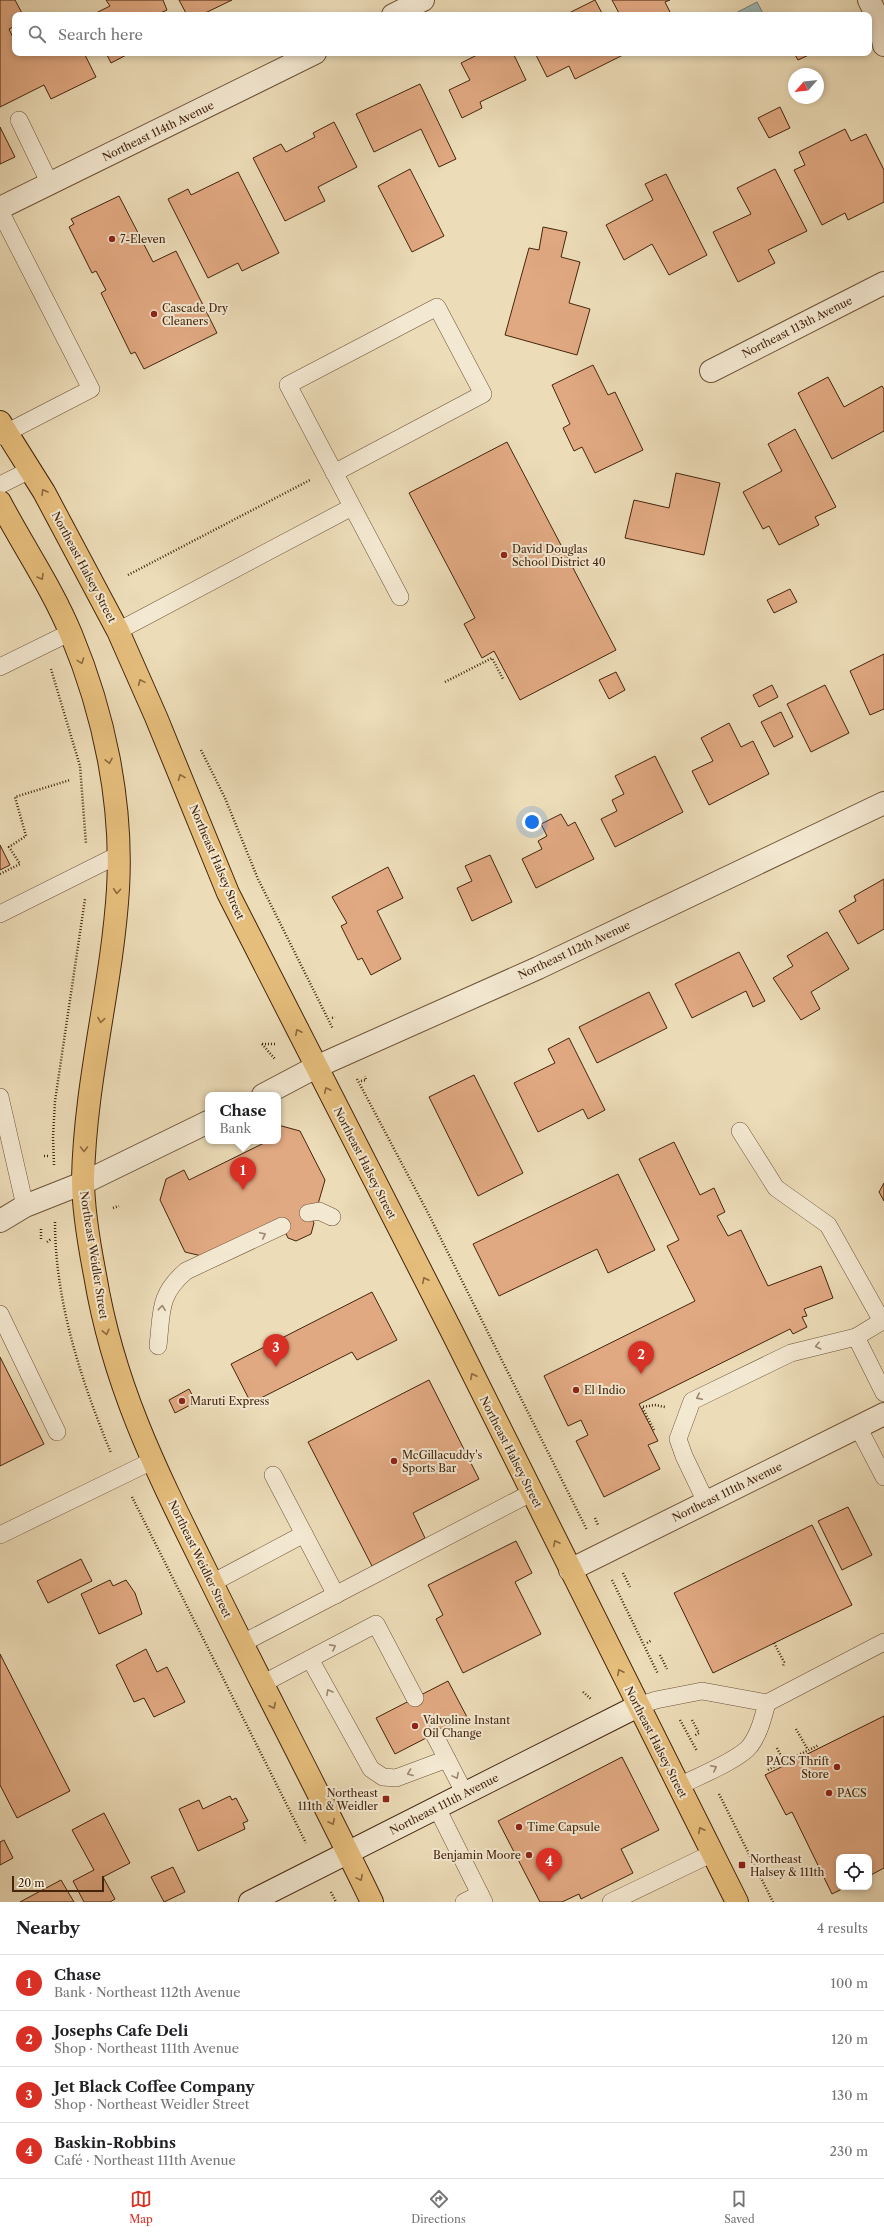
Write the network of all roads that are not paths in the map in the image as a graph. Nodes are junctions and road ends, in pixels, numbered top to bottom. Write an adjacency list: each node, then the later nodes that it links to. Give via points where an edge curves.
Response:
1 (423, 0): 3 (street)
2 (869, 0): 4 (street, via 879,20)
3 (399, 12)
4 (884, 45)
5 (309, 56): 7 (street, Northeast 114th Avenue)
6 (19, 120): 7 (lane)
7 (50, 184): 8 (street, Northeast 114th Avenue)
8 (0, 210): 11 (lane, via 91,389)
9 (884, 283): 10 (street, Northeast 113th Avenue)
10 (711, 370)
11 (2, 430): 12 (main road, Northeast Halsey Street)
12 (30, 470): 14 (lane); 18 (main road, Northeast Halsey Street, one-way to 12)
13 (334, 473): 13 (lane, via 288,385 437,307 483,394); 16 (lane)
14 (0, 485)
15 (0, 502): 19 (main road, Northeast Weidler Street, one-way to 19)
16 (352, 508): 17 (lane); 18 (lane)
17 (400, 597)
18 (118, 631): 24 (main road, Northeast Halsey Street, one-way to 18, via 228,894)
19 (71, 632): 20 (lane); 22 (main road, Northeast Weidler Street, one-way to 22, via 90,686 110,768)
20 (0, 667)
21 (884, 803): 24 (street, Northeast 112th Avenue, via 538,968)
22 (118, 855): 23 (lane); 29 (main road, Northeast Weidler Street, one-way to 29, via 118,888 110,956 88,1101)
23 (0, 914)
24 (316, 1067): 25 (street, Northeast 112th Avenue); 46 (main road, Northeast Halsey Street, one-way to 24)
25 (269, 1092)
26 (0, 1097): 30 (lane)
27 (205, 1123): 29 (street)
28 (740, 1131): 36 (lane, via 776,1188 828,1225)
29 (83, 1183): 30 (street); 43 (main road, Northeast Weidler Street, one-way to 43, via 95,1278 106,1332 127,1401)
30 (25, 1206): 33 (street)
31 (308, 1213): 32 (lane, via 320,1211)
32 (332, 1217)
33 (0, 1221)
34 (282, 1226): 38 (lane, one-way to 34, via 163,1300 173,1282 186,1271)
35 (0, 1314): 42 (lane)
36 (883, 1320): 37 (lane)
37 (856, 1337): 39 (lane); 47 (lane, one-way to 47, via 791,1353 692,1401 678,1439)
38 (158, 1346)
39 (884, 1392)
40 (884, 1414): 41 (street, Northeast 111th Avenue)
41 (858, 1427): 45 (lane); 47 (street, Northeast 111th Avenue)
42 (58, 1432)
43 (152, 1461): 48 (lane); 51 (main road, Northeast Weidler Street)
44 (272, 1475): 49 (lane)
45 (884, 1477)
46 (531, 1493): 50 (main road, Northeast Halsey Street, one-way to 46); 52 (lane)
47 (706, 1502): 50 (street, Northeast 111th Avenue)
48 (0, 1534)
49 (304, 1534): 51 (lane); 52 (lane)
50 (570, 1570): 59 (main road, Northeast Halsey Street, one-way to 50)
51 (212, 1582): 54 (main road, Northeast Weidler Street)
52 (336, 1594): 54 (lane)
53 (884, 1642): 58 (lane)
54 (241, 1644): 56 (main road, Northeast Weidler Street)
55 (310, 1659): 56 (lane); 57 (lane, one-way to 57, via 376,1624); 61 (lane, one-way to 55, via 396,1778 383,1777 371,1769)
56 (262, 1684): 66 (main road, Northeast Weidler Street, one-way to 66)
57 (415, 1698)
58 (767, 1703): 59 (lane, via 702,1691); 62 (lane, one-way to 58, via 738,1757 749,1747 762,1724)
59 (638, 1706): 62 (main road, Northeast Halsey Street); 63 (street, Northeast 111th Avenue)
60 (434, 1734): 61 (lane)
61 (447, 1759): 63 (lane, one-way to 63)
62 (679, 1786): 65 (main road, Northeast Halsey Street, one-way to 62)
63 (465, 1794): 64 (street, Northeast 111th Avenue)
64 (438, 1808): 66 (street, Northeast 111th Avenue); 67 (lane)
65 (713, 1853): 71 (lane); 72 (main road, Northeast Halsey Street)
66 (347, 1854): 68 (street, Northeast 111th Avenue); 69 (main road, Northeast Weidler Street, one-way to 69)
67 (482, 1898): 70 (lane)
68 (250, 1902)
69 (372, 1902)
70 (464, 1902)
71 (611, 1902)
72 (737, 1902)

